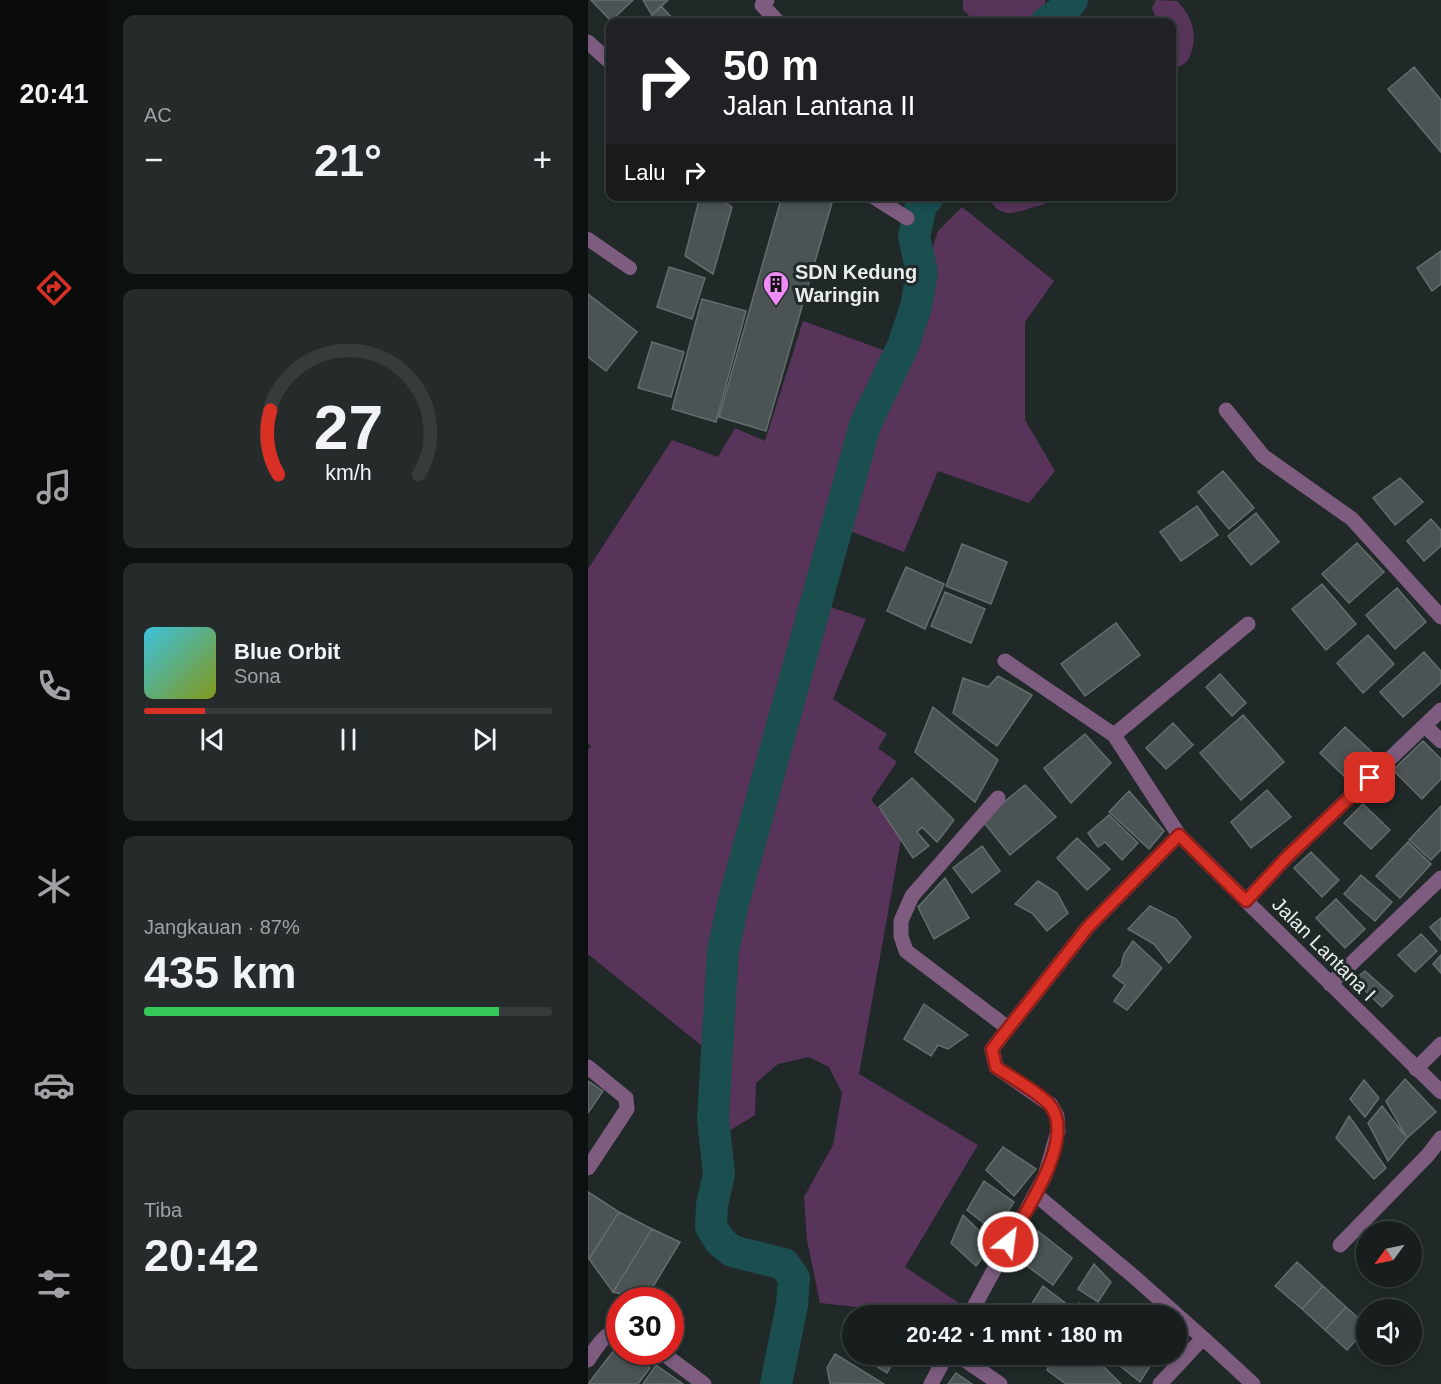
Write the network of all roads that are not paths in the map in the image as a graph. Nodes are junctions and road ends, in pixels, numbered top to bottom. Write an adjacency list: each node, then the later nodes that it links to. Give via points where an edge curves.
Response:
1 (767, 0): 2 (street, via 762,6)
2 (774, 18)
3 (588, 42): 4 (street)
4 (606, 58)
5 (881, 201): 6 (street)
6 (907, 218)
7 (588, 239): 8 (lane)
8 (630, 268)
9 (1226, 410): 10 (street, via 1263,456 1352,519)
10 (1441, 617)
11 (1248, 624): 15 (street)
12 (1005, 662): 15 (street)
13 (1441, 710): 14 (street)
14 (1425, 726): 16 (street); 20 (street)
15 (1114, 735): 18 (street, Jalan Lantana I)
16 (1441, 741)
17 (998, 798): 22 (street, via 912,896 901,921 901,936 906,951)
18 (1179, 835): 20 (street, Jalan Lantana I); 22 (street, via 1088,927)
19 (1441, 879): 21 (street)
20 (1246, 901): 21 (street, Jalan Lantana I)
21 (1330, 984): 25 (street, Jalan Lantana I)
22 (1008, 1028): 29 (street, via 992,1049 996,1067 1051,1105 1057,1116 1054,1149)
23 (1441, 1044): 25 (street)
24 (588, 1067): 28 (street, via 626,1098 627,1109)
25 (1416, 1069): 26 (street, Jalan Lantana I)
26 (1441, 1092)
27 (1441, 1138): 30 (street)
28 (588, 1168)
29 (1035, 1194): 31 (street); 33 (street)
30 (1340, 1245)
31 (975, 1305)
32 (606, 1336): 34 (street)
33 (1203, 1338): 41 (street); 42 (street)
34 (588, 1360)
35 (678, 1365): 38 (street)
36 (941, 1365): 39 (street)
37 (972, 1365): 40 (street)
38 (704, 1384)
39 (931, 1384)
40 (1000, 1384)
41 (1160, 1384)
42 (1253, 1384)

